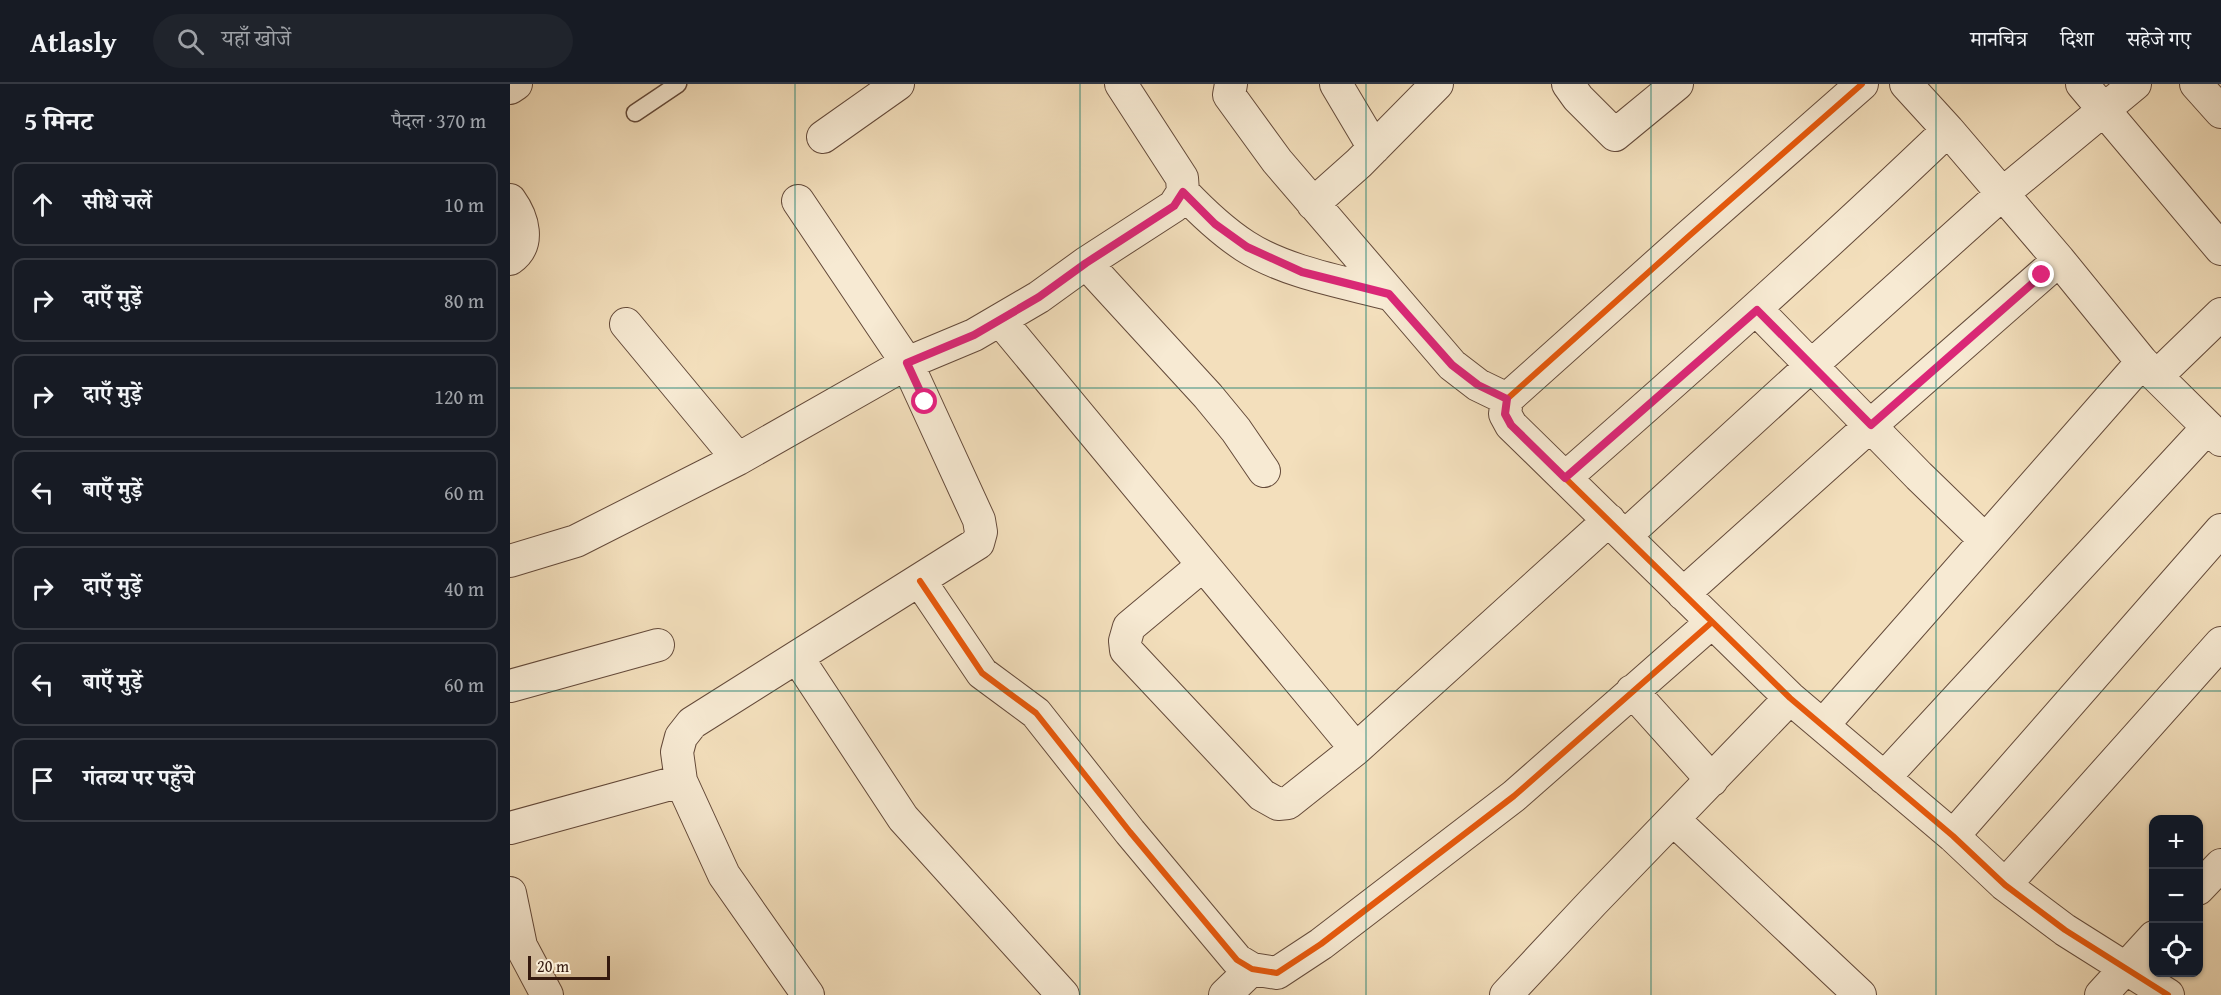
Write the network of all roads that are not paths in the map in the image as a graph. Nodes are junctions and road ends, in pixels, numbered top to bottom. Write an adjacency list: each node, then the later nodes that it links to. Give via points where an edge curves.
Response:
1 (516, 84): 15 (street)
2 (678, 84): 18 (lane)
3 (898, 84): 20 (street)
4 (1121, 84): 22 (street, via 1182,178)
5 (1231, 84): 26 (street, via 1229,95)
6 (1336, 84): 21 (street)
7 (1437, 84): 21 (street)
8 (1568, 84): 9 (street, via 1615,135)
9 (1677, 84)
10 (1862, 84): 39 (street)
11 (1905, 84): 19 (street)
12 (2082, 84): 16 (street)
13 (2135, 84): 16 (street)
14 (2196, 84): 17 (street)
15 (510, 88)
16 (2105, 110): 23 (street); 27 (street)
17 (2221, 112)
18 (635, 113)
19 (1948, 130): 23 (street); 32 (street)
20 (823, 137)
21 (1374, 148): 26 (street)
22 (1183, 192): 30 (street, via 1174,206); 31 (street, via 1215,224 1247,247 1302,272)
23 (2002, 195): 29 (street); 37 (street)
24 (510, 200): 28 (street, via 523,230 524,243)
25 (798, 201): 36 (street)
26 (1313, 204): 31 (street)
27 (2221, 249)
28 (510, 260)
29 (2059, 260): 38 (street); 40 (street)
30 (1086, 263): 34 (street); 43 (street, via 1215,405)
31 (1389, 294): 39 (street, via 1452,365 1478,385)
32 (1757, 310): 37 (street); 44 (street)
33 (2221, 314): 38 (street)
34 (1000, 320): 36 (street); 49 (street)
35 (626, 324): 42 (street)
36 (907, 363): 42 (street); 50 (street, via 981,532 978,543)
37 (1812, 364): 40 (street); 45 (street)
38 (2150, 369): 41 (street); 47 (street)
39 (1507, 399): 44 (street, via 1505,414 1511,425)
40 (1871, 425): 47 (street); 51 (street)
41 (2215, 434): 61 (street)
42 (738, 459): 48 (street, via 576,541)
43 (1264, 471)
44 (1565, 478): 45 (street)
45 (1617, 528): 51 (street); 60 (street)
46 (2221, 530): 66 (street)
47 (1985, 540): 59 (street)
48 (510, 561)
49 (1202, 566): 60 (street); 60 (street, via 1129,627 1126,650 1262,795 1278,804 1288,802)
50 (920, 581): 55 (street); 74 (street, via 982,673 1036,713 1237,960)
51 (1683, 594): 52 (street)
52 (1712, 622): 57 (street); 58 (street)
53 (2221, 643): 68 (street)
54 (658, 645): 56 (street)
55 (796, 657): 63 (street, via 692,723 681,737 677,752); 78 (street, via 903,818)
56 (510, 687)
57 (1632, 691): 62 (street); 74 (street, via 1514,796 1321,944 1277,973)
58 (1790, 698): 59 (street); 62 (street)
59 (1823, 725): 61 (street)
60 (1356, 749)
61 (1884, 778): 66 (street)
62 (1712, 780): 64 (street)
63 (681, 781): 65 (street); 77 (street, via 724,875)
64 (1674, 820): 75 (street); 80 (street)
65 (510, 828)
66 (1953, 836): 68 (street)
67 (2221, 865): 69 (street)
68 (2005, 885): 73 (street, via 2065,930)
69 (2203, 885)
70 (510, 893): 72 (street)
71 (2149, 942): 73 (street)
72 (515, 948): 76 (street)
73 (2126, 967): 81 (street); 82 (street)
74 (1252, 969): 79 (street)
75 (1858, 994)
76 (547, 995)
77 (808, 995)
78 (1063, 995)
79 (1225, 995)
80 (1506, 995)
81 (2101, 995)
82 (2168, 995)

